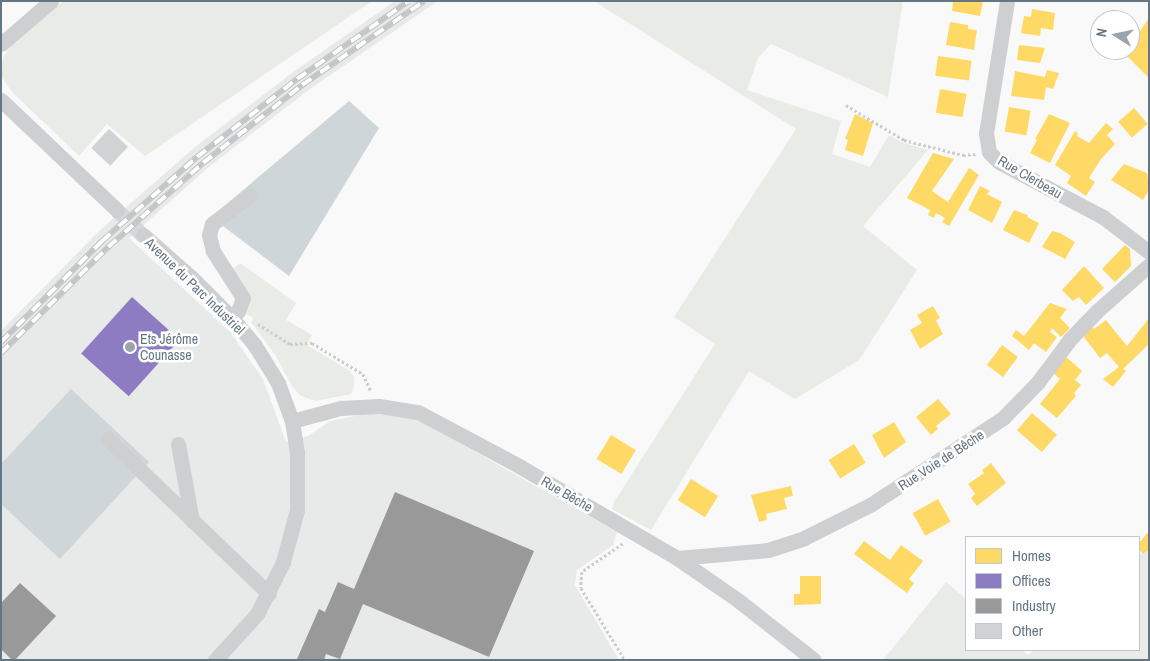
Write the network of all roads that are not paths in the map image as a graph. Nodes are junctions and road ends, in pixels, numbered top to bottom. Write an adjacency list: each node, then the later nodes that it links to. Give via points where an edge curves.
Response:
1 (51, 1): 3 (street)
2 (1007, 1): 8 (street, Rue Clerbeau, via 986,133 989,152 1005,165 1103,217)
3 (1, 44)
4 (1, 100): 6 (street)
5 (250, 195): 10 (street, via 212,224 209,235 213,251 241,291 243,298)
6 (117, 210)
7 (142, 235): 10 (street, Avenue du Parc Industriel)
8 (1149, 252)
9 (1149, 265): 15 (street, Rue Voie de Bêche, via 1077,332 1038,382 1003,418 870,504 804,538 768,550)
10 (235, 314): 11 (street, Avenue du Parc Industriel, via 266,360)
11 (292, 421): 15 (street, Rue Bêche, via 340,408 378,406 418,412 519,466); 16 (street, Avenue du Parc Industriel, via 297,452 297,510 283,562)
12 (108, 439): 14 (street)
13 (178, 444): 14 (street)
14 (193, 522): 16 (street)
15 (676, 558): 18 (street, Rue Bêche)
16 (269, 594): 17 (street, Avenue du Parc Industriel, via 257,614)
17 (215, 660)
18 (814, 660)

